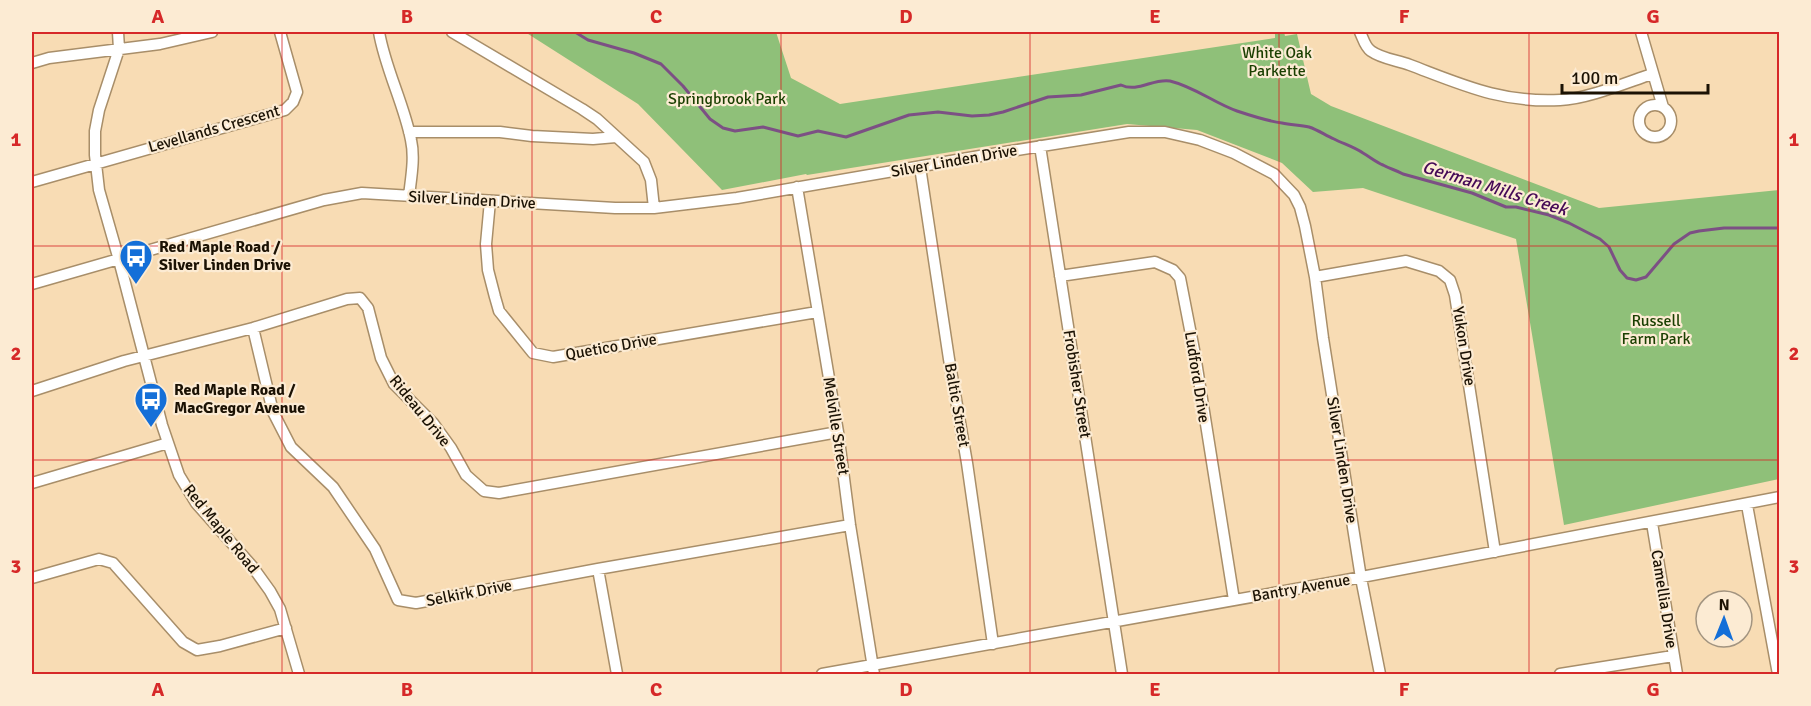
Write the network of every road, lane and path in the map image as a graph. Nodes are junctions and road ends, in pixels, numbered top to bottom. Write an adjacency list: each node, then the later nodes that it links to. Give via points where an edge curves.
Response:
1 (118, 32): 8 (street, Red Maple Road)
2 (212, 32): 8 (street)
3 (280, 32): 15 (street, Levellands Crescent, via 297,93 285,110)
4 (379, 32): 12 (street)
5 (452, 32): 13 (street, via 597,118)
6 (1360, 32): 10 (street, via 1369,50 1378,56 1510,98 1563,100)
7 (1641, 32): 10 (street)
8 (118, 49): 9 (street); 15 (street, Red Maple Road, via 95,130)
9 (32, 63)
10 (1652, 74): 11 (street)
11 (1662, 107)
12 (409, 132): 13 (street); 19 (street)
13 (616, 137): 21 (street, via 644,162)
14 (1040, 146): 16 (street, Silver Linden Drive); 23 (street, Frobisher Street); 24 (street, Silver Linden Drive, via 1129,132 1165,132 1200,140 1261,166 1294,195 1300,207)
15 (96, 163): 17 (street); 22 (street, Red Maple Road, via 99,190)
16 (920, 166): 18 (street, Silver Linden Drive); 44 (street, Baltic Street)
17 (32, 182)
18 (797, 187): 21 (street, Silver Linden Drive); 26 (street, Melville Street)
19 (410, 196): 20 (street, Silver Linden Drive); 22 (street, Silver Linden Drive, via 362,193 324,200)
20 (490, 201): 21 (street, Silver Linden Drive); 26 (street, Quetico Drive, via 488,270 499,311 534,353 553,357)
21 (654, 208)
22 (119, 260): 25 (street, Silver Linden Drive); 28 (street, Red Maple Road)
23 (1060, 276): 41 (street, Ludford Drive, via 1155,262 1180,278); 42 (street, Frobisher Street)
24 (1315, 277): 37 (street, Yukon Drive, via 1406,261 1439,271 1450,280 1461,327); 40 (street, Silver Linden Drive)
25 (32, 284)
26 (817, 312): 30 (street, Melville Street)
27 (253, 328): 28 (street, Rideau Drive); 30 (street, Rideau Drive, via 360,298 368,308 381,358 394,384 433,423 466,475 484,491 499,493); 38 (street, Selkirk Drive, via 273,412 291,447 333,487 375,549 398,600 416,603)
28 (144, 356): 29 (street, Rideau Drive); 31 (street, Red Maple Road)
29 (32, 391)
30 (838, 432): 36 (street, Melville Street)
31 (168, 443): 32 (street); 43 (street, Red Maple Road, via 179,475 196,503 270,591)
32 (32, 483)
33 (1779, 497): 34 (street, Bantry Avenue)
34 (1747, 505): 35 (street, Bantry Avenue); 54 (street)
35 (1652, 523): 37 (street, Bantry Avenue); 45 (street, Camellia Drive)
36 (850, 525): 38 (street, Selkirk Drive); 46 (street, Melville Street)
37 (1495, 552): 40 (street, Bantry Avenue)
38 (597, 569): 48 (street)
39 (32, 578): 43 (street, via 99,559 113,563 183,642 197,650)
40 (1361, 578): 41 (street, Bantry Avenue); 51 (street, Silver Linden Drive)
41 (1234, 600): 42 (street, Bantry Avenue)
42 (1114, 621): 44 (street, Bantry Avenue); 50 (street, Frobisher Street)
43 (286, 628): 47 (street, Red Maple Road)
44 (993, 644): 46 (street, Bantry Avenue)
45 (1673, 656): 52 (street); 53 (street, Camellia Drive)
46 (873, 670): 49 (street, Bantry Avenue)
47 (299, 675)
48 (617, 675)
49 (822, 675)
50 (1122, 675)
51 (1380, 675)
52 (1560, 675)
53 (1677, 675)
54 (1778, 675)

